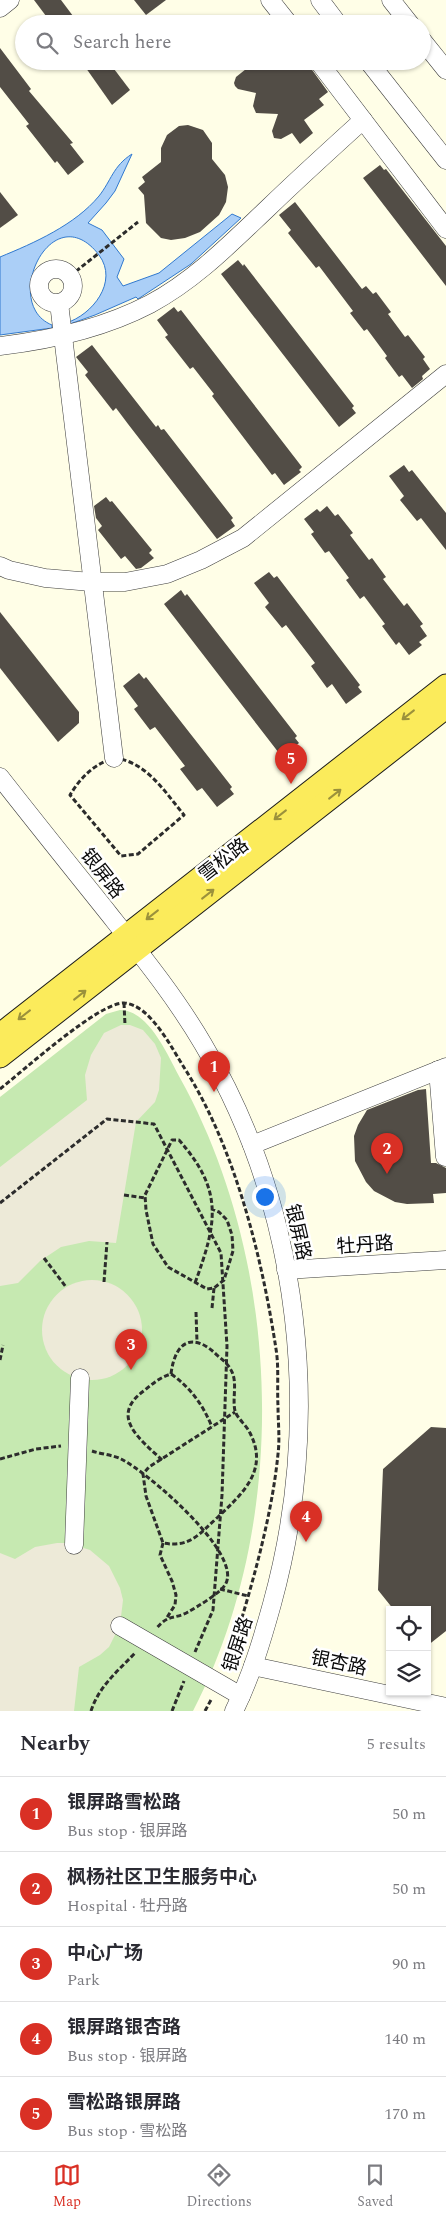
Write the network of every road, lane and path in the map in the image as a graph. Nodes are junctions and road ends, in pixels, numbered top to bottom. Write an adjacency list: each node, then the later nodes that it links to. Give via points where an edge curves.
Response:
1 (10, 0): 5 (street)
2 (270, 0): 6 (street)
3 (320, 0): 7 (street)
4 (391, 0): 8 (street)
5 (0, 8)
6 (282, 15)
7 (331, 15)
8 (403, 15)
9 (431, 51): 12 (street)
10 (325, 70): 13 (street)
11 (375, 70): 14 (street)
12 (446, 70)
13 (363, 120): 16 (street); 19 (street, via 227,248 186,281 150,304)
14 (446, 160)
15 (138, 222): 17 (path)
16 (446, 228)
17 (70, 276): 18 (street, via 72,292); 18 (street, via 55,269 48,271 40,281 41,294 52,303)
18 (59, 303): 19 (street)
19 (63, 336): 20 (street); 23 (street)
20 (0, 346)
21 (446, 374): 23 (street, via 243,538 167,574 125,582)
22 (0, 566): 23 (street, via 44,578)
23 (91, 582): 26 (street)
24 (446, 684): 28 (main road, 雪松路, one-way to 28)
25 (446, 708): 28 (main road, 雪松路, one-way to 25)
26 (114, 758): 26 (path, via 127,759 141,768 184,815 138,854 122,856 70,795 88,771)
27 (0, 777): 28 (street, 银屏路)
28 (132, 943): 31 (main road, 雪松路, one-way to 31); 32 (main road, 雪松路, one-way to 28); 35 (street, 银屏路, via 172,994 204,1044 234,1101)
29 (124, 1003): 30 (path); 34 (path, via 112,1005 94,1015); 74 (path, via 134,1006 156,1024 192,1080 228,1155 258,1255 276,1351 279,1453)
30 (125, 1025)
31 (0, 1034)
32 (0, 1057)
33 (442, 1069): 35 (street); 37 (street)
34 (0, 1089)
35 (252, 1145): 46 (street, 银屏路, via 275,1216)
36 (167, 1148): 39 (path); 40 (path, via 154,1124 107,1119); 41 (path, via 172,1140 178,1140 199,1165 210,1189); 42 (path)
37 (446, 1157)
38 (124, 1195): 39 (path)
39 (145, 1198): 49 (path, via 153,1244 163,1263)
40 (0, 1203)
41 (212, 1209): 42 (path); 48 (path, via 224,1216 232,1235 233,1251)
42 (210, 1233): 48 (path, via 221,1253); 49 (path)
43 (107, 1242): 47 (path)
44 (44, 1258): 50 (path)
45 (446, 1260): 46 (street, 牡丹路)
46 (286, 1270): 79 (street, 银屏路, via 299,1367 298,1460 286,1548)
47 (104, 1282)
48 (223, 1282): 51 (path); 57 (path)
49 (195, 1284): 51 (path)
50 (66, 1287)
51 (214, 1288): 52 (path)
52 (212, 1308)
53 (196, 1312): 54 (path)
54 (197, 1342): 57 (path, via 209,1346); 58 (path, via 180,1348)
55 (3, 1346): 56 (path)
56 (0, 1360)
57 (227, 1364): 60 (path, via 233,1375); 61 (path)
58 (171, 1374): 62 (path, via 199,1400); 65 (path, via 138,1394 128,1413 135,1433)
59 (80, 1378): 63 (street)
60 (235, 1412): 61 (path); 67 (path, via 251,1434 257,1464 247,1486)
61 (225, 1420): 62 (path); 67 (path)
62 (212, 1427): 65 (path)
63 (78, 1448): 64 (path, via 36,1449); 66 (path, via 121,1459); 70 (street)
64 (0, 1459)
65 (162, 1460): 66 (path)
66 (143, 1474): 68 (path); 69 (path, via 146,1496)
67 (221, 1514): 68 (path); 71 (path)
68 (204, 1529): 69 (path, via 183,1545); 71 (path)
69 (163, 1543): 75 (path, via 160,1555 176,1595)
70 (74, 1545)
71 (218, 1548): 72 (path, via 228,1574); 73 (path)
72 (220, 1589): 73 (path); 74 (path)
73 (214, 1594): 75 (path, via 187,1613); 78 (path, via 213,1610)
74 (248, 1596): 80 (path, via 226,1671)
75 (166, 1619): 77 (path)
76 (120, 1626): 77 (street)
77 (146, 1642): 78 (street); 83 (path, via 113,1673)
78 (190, 1666): 80 (street); 84 (path)
79 (253, 1666): 81 (street, 银屏路); 82 (street, 银杏路)
80 (219, 1683): 81 (street); 85 (path)
81 (238, 1704)
82 (446, 1707)
83 (91, 1711)
84 (172, 1711)
85 (205, 1711)

